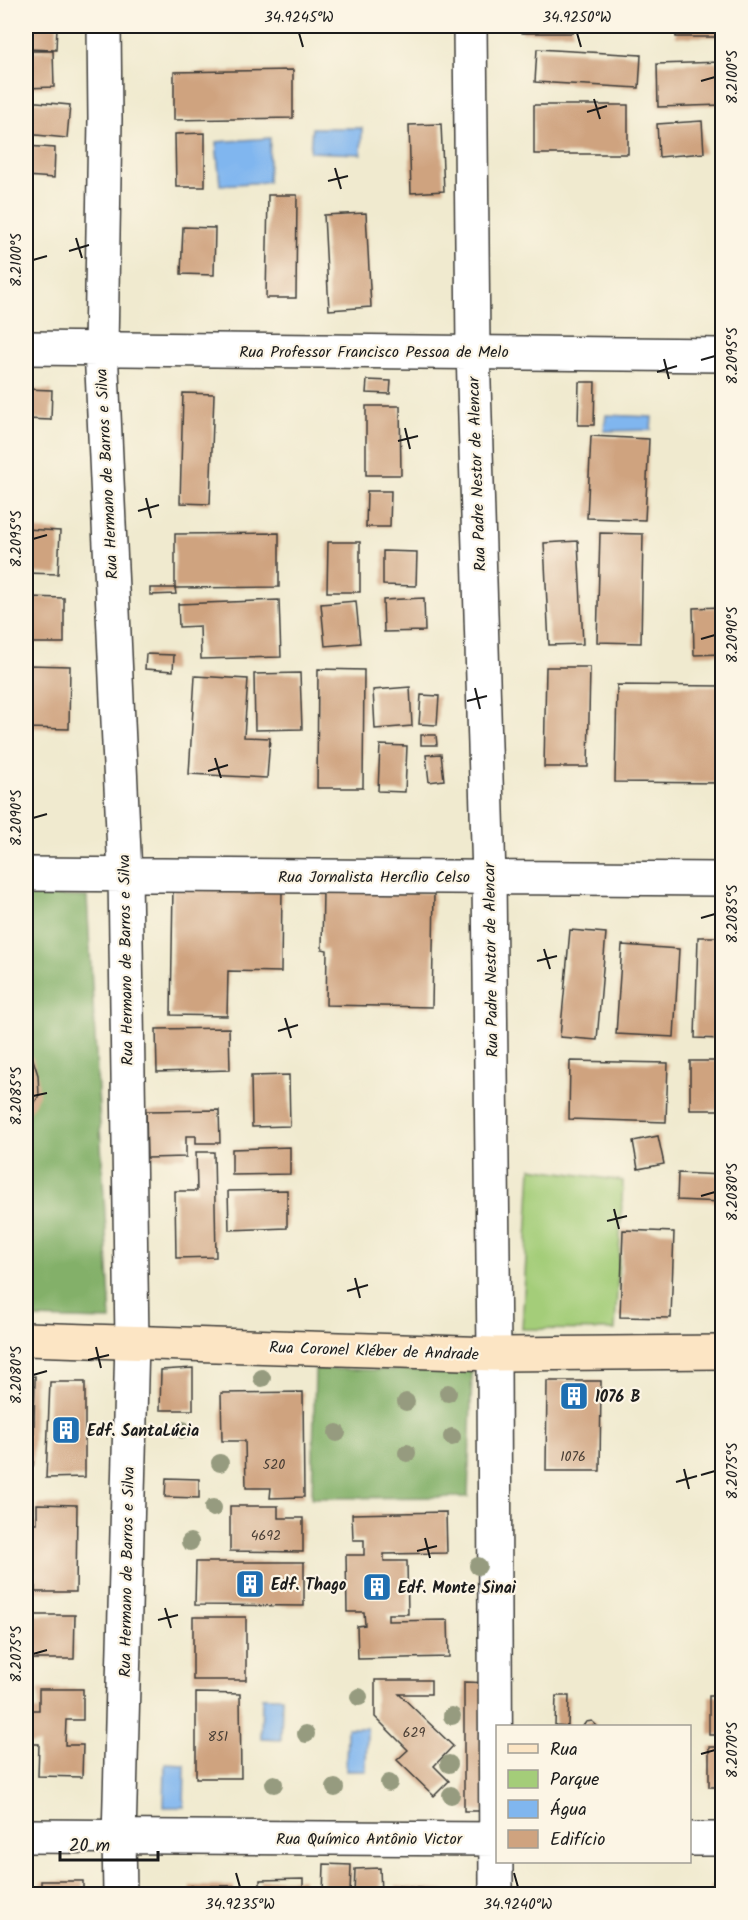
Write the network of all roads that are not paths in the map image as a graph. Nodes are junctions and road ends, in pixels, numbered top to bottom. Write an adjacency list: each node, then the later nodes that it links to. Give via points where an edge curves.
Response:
1 (104, 26): 4 (street, Rua Hermano de Barros e Silva)
2 (470, 26): 5 (street, Rua Padre Nestor de Alencar)
3 (26, 348): 4 (street, Rua Professor Francisco Pessoa de Melo)
4 (101, 348): 5 (street, Rua Professor Francisco Pessoa de Melo); 8 (street, Rua Hermano de Barros e Silva)
5 (473, 351): 6 (street, Rua Professor Francisco Pessoa de Melo); 9 (street, Rua Padre Nestor de Alencar)
6 (723, 354)
7 (26, 874): 8 (street, Rua Jornalista Hercílio Celso)
8 (124, 874): 9 (street, Rua Jornalista Hercílio Celso); 12 (street, Rua Hermano de Barros e Silva)
9 (489, 877): 10 (street, Rua Jornalista Hercílio Celso); 14 (street, Rua Padre Nestor de Alencar)
10 (723, 879)
11 (26, 1339): 12 (main road, Rua Coronel Kléber de Andrade)
12 (132, 1341): 14 (main road, Rua Coronel Kléber de Andrade); 17 (street, Rua Hermano de Barros e Silva)
13 (723, 1352): 14 (main road, Rua Coronel Kléber de Andrade)
14 (494, 1354): 15 (street, Rua Padre Nestor de Alencar)
15 (496, 1725)
16 (26, 1836): 17 (street, Rua Químico Antônio Victor)
17 (119, 1838): 18 (street, Rua Químico Antônio Victor); 22 (street, Rua Hermano de Barros e Silva)
18 (496, 1839)
19 (691, 1839): 20 (street)
20 (723, 1839)
21 (497, 1863): 23 (street, Rua Padre Nestor de Alencar)
22 (120, 1894)
23 (496, 1894)

